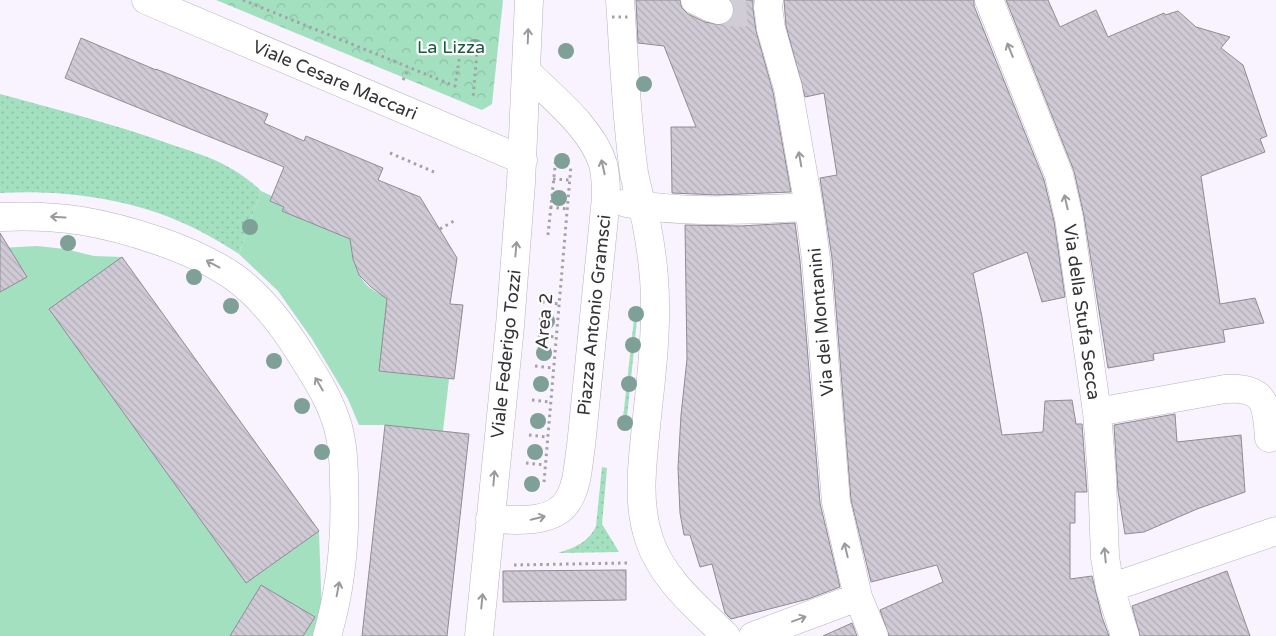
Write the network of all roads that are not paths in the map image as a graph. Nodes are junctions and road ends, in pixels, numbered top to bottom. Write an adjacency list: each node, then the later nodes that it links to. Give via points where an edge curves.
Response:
1 (146, 0): 7 (street, Viale Cesare Maccari)
2 (529, 0): 6 (street, one-way to 2)
3 (989, 0): 12 (street, Via della Stufa Secca, one-way to 3, via 1063,190)
4 (763, 6): 10 (street, Via dei Montanini, one-way to 4, via 788,88)
5 (621, 12): 9 (street, via 634,175)
6 (526, 71): 7 (street, Viale Federigo Tozzi); 8 (street, Piazza Antonio Gramsci, one-way to 6, via 603,165 589,138)
7 (523, 160): 14 (street, Viale Federigo Tozzi, one-way to 7)
8 (606, 198): 9 (street); 14 (street, Piazza Antonio Gramsci, one-way to 8, via 520,521 548,516 568,502 573,491 580,454)
9 (642, 205): 10 (street, via 691,211); 20 (street, via 655,304 642,467 641,493 646,527 659,562 682,592)
10 (809, 207): 17 (street, Via dei Montanini, one-way to 10, via 836,502)
11 (0, 217): 18 (street, one-way to 11, via 344,547 341,447 332,410 301,354 281,326 234,277 173,246 85,220)
12 (1096, 412): 13 (street, via 1242,388 1257,395 1264,404); 16 (street, Via della Stufa Secca, one-way to 12, via 1105,557)
13 (1270, 438)
14 (490, 518): 19 (street, Viale Federigo Tozzi, one-way to 14)
15 (1276, 531): 16 (street)
16 (1110, 588): 23 (street, Via della Stufa Secca)
17 (858, 597): 21 (street, one-way to 17); 22 (street, Via dei Montanini)
18 (327, 636)
19 (479, 636)
20 (726, 636)
21 (753, 636)
22 (874, 636)
23 (1125, 636)

